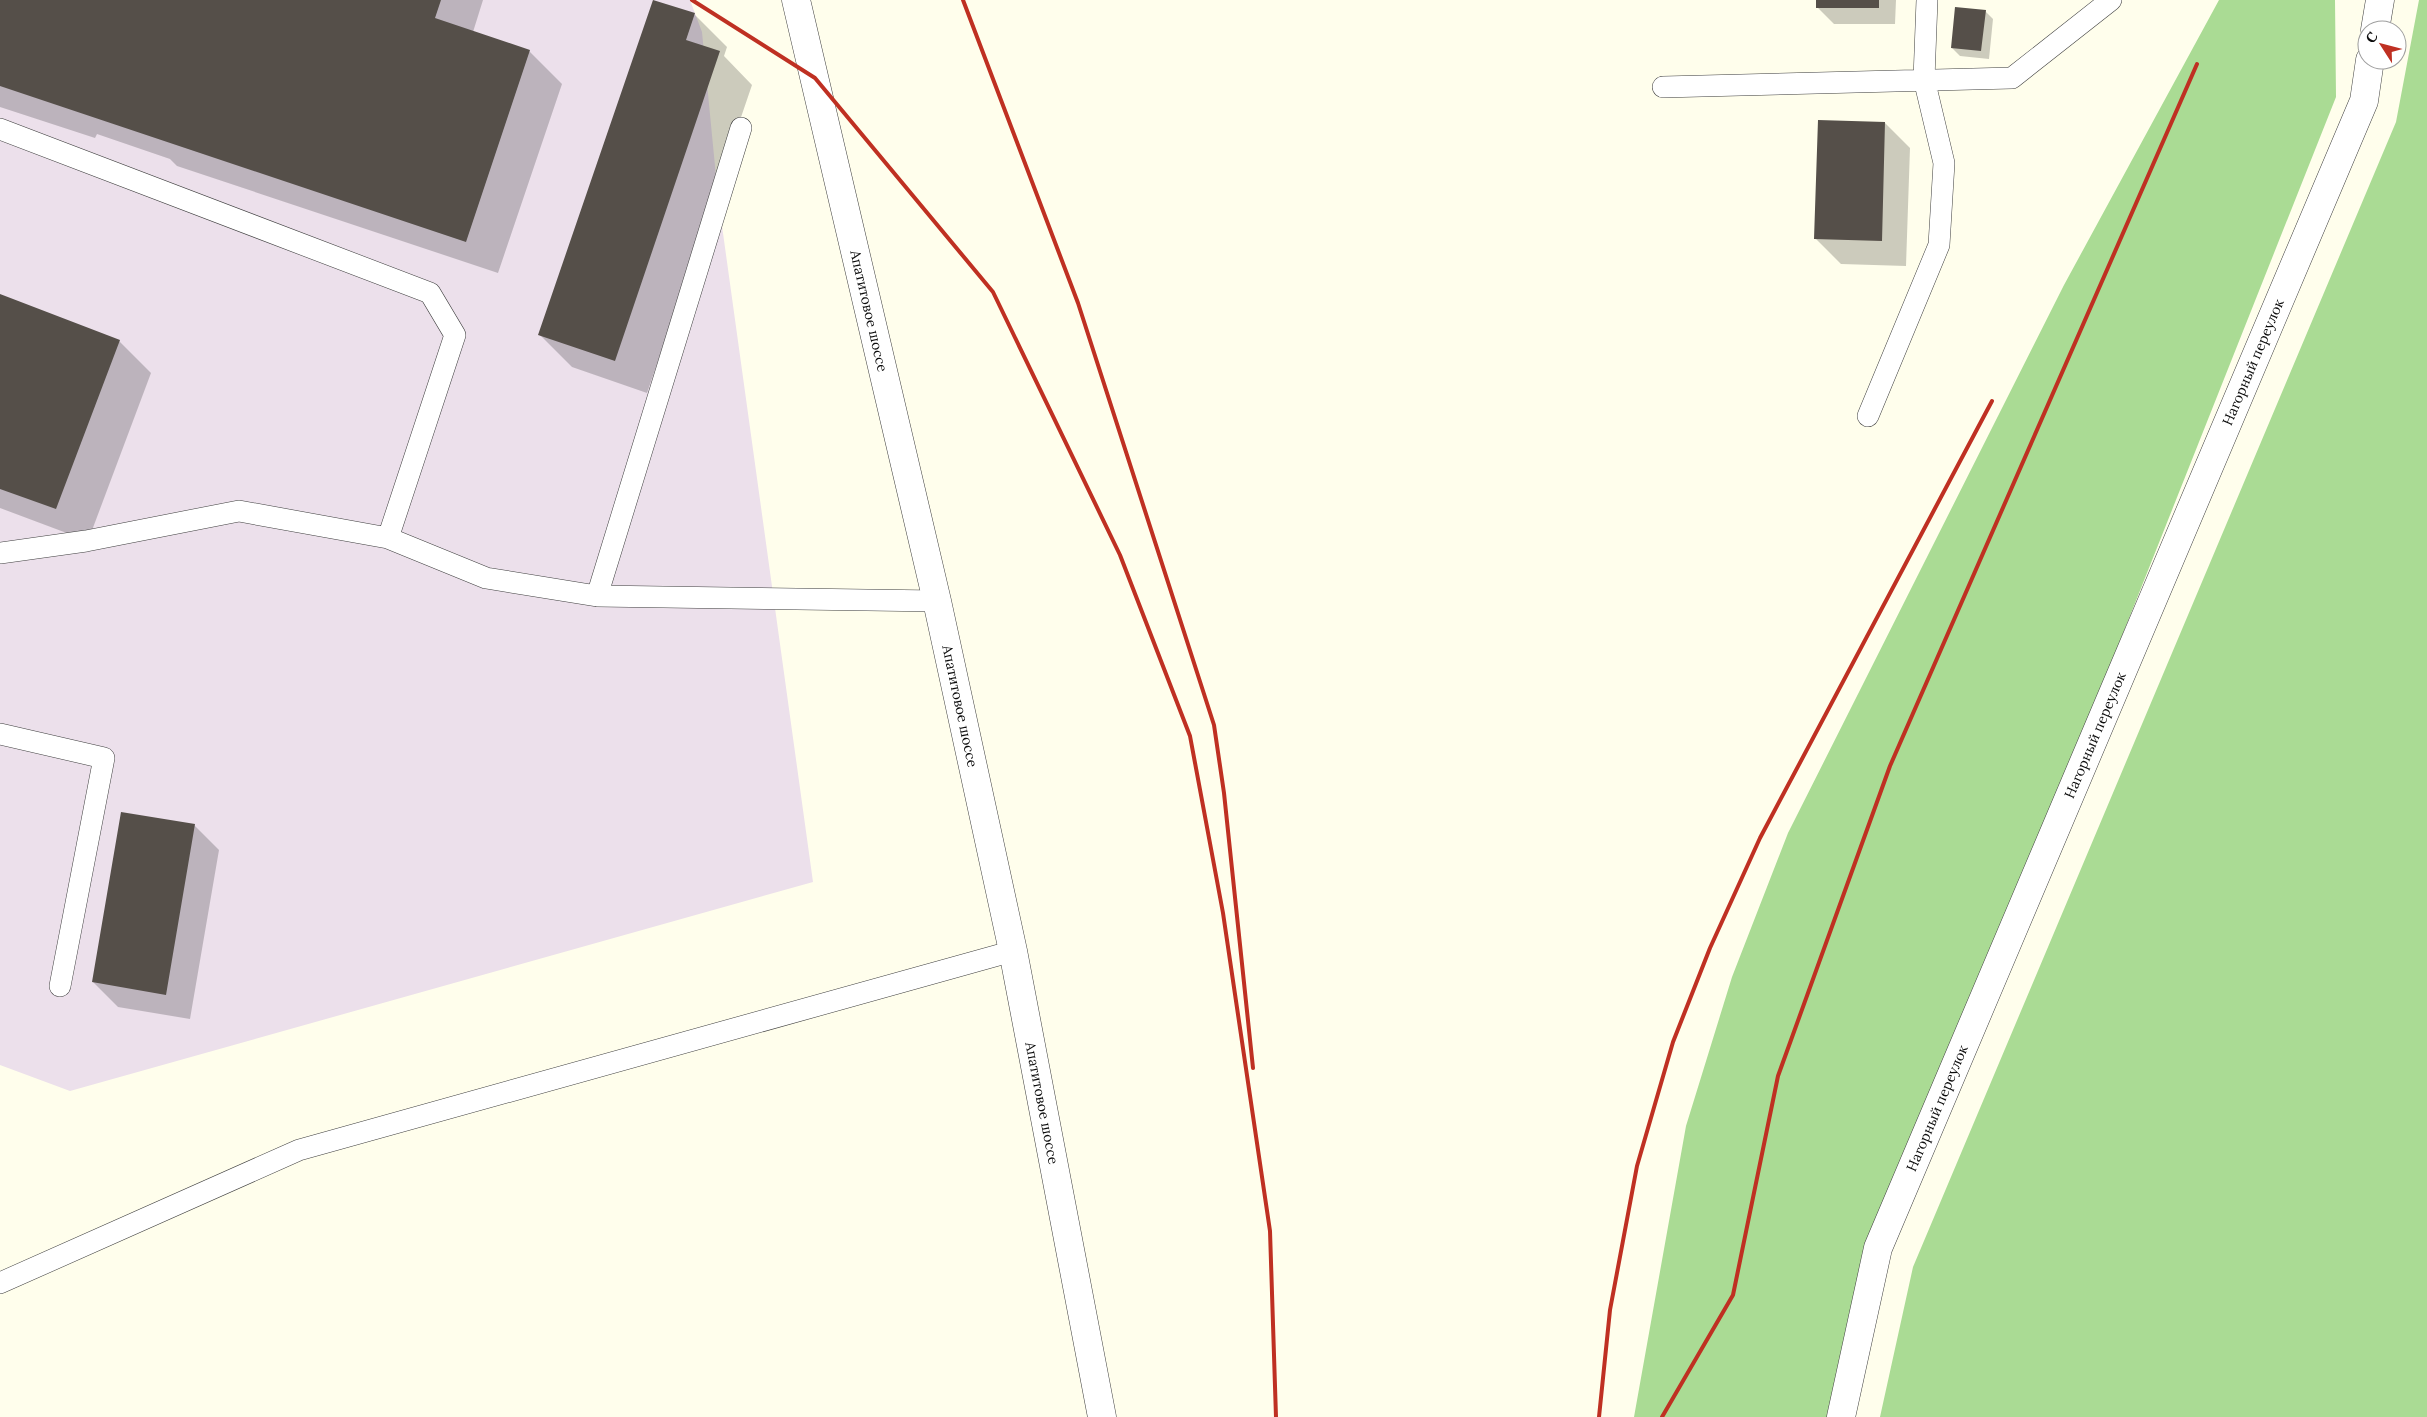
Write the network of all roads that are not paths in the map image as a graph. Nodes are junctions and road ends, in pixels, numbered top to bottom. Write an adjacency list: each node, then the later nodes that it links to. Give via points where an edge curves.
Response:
1 (796, 0): 15 (street, Апатитовое шоссе)
2 (1927, 0): 7 (lane)
3 (2111, 0): 7 (lane, via 2012,78)
4 (2380, 0): 5 (street)
5 (2377, 20)
6 (2369, 70): 21 (street, Нагорный переулок, via 2364,101 1878,1248)
7 (1924, 79): 8 (lane); 11 (lane, via 1944,163 1939,245)
8 (1663, 87)
9 (740, 128): 14 (lane)
10 (0, 129): 12 (lane, via 430,293 455,335)
11 (1868, 416)
12 (388, 538): 13 (lane, via 239,510); 14 (lane, via 486,578)
13 (0, 553)
14 (597, 596): 15 (lane)
15 (937, 601): 17 (street, Апатитовое шоссе)
16 (0, 734): 18 (lane, via 104,758)
17 (1013, 952): 19 (lane, via 299,1150); 20 (street, Апатитовое шоссе)
18 (60, 986)
19 (0, 1282)
20 (1102, 1417)
21 (1842, 1417)

